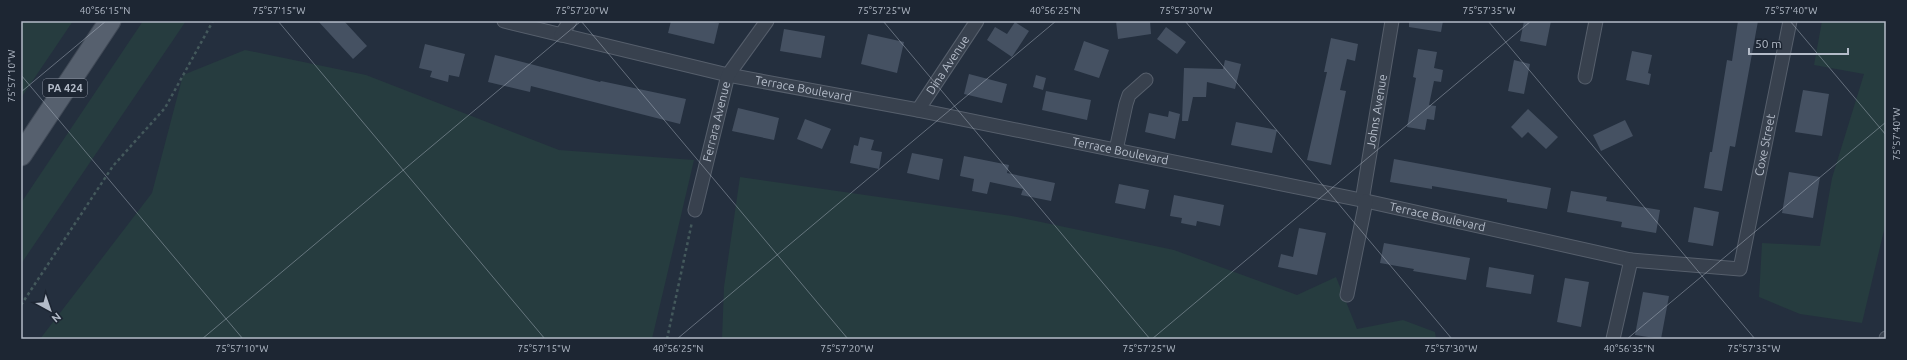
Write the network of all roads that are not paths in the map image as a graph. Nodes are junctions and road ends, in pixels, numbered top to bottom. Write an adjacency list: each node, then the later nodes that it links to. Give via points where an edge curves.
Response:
1 (110, 21): 15 (main road, PA 424)
2 (504, 21): 9 (street, Terrace Boulevard)
3 (570, 21): 9 (street)
4 (767, 21): 10 (street, Ferrara Avenue)
5 (977, 21): 13 (street, Dina Avenue)
6 (1392, 21): 16 (street, Johns Avenue)
7 (1596, 21): 11 (street)
8 (1790, 21): 19 (street, Coxe Street)
9 (561, 35): 10 (street, Terrace Boulevard)
10 (728, 75): 13 (street, Terrace Boulevard); 17 (street, Ferrara Avenue)
11 (1585, 77)
12 (1146, 80): 14 (street, via 1129,96)
13 (918, 110): 14 (street, Terrace Boulevard)
14 (1116, 150): 16 (street, Terrace Boulevard)
15 (21, 155)
16 (1364, 201): 18 (street, Terrace Boulevard); 20 (street, Johns Avenue)
17 (695, 210)
18 (1631, 260): 19 (street, Terrace Boulevard); 21 (street)
19 (1740, 268)
20 (1347, 295)
21 (1613, 339)

